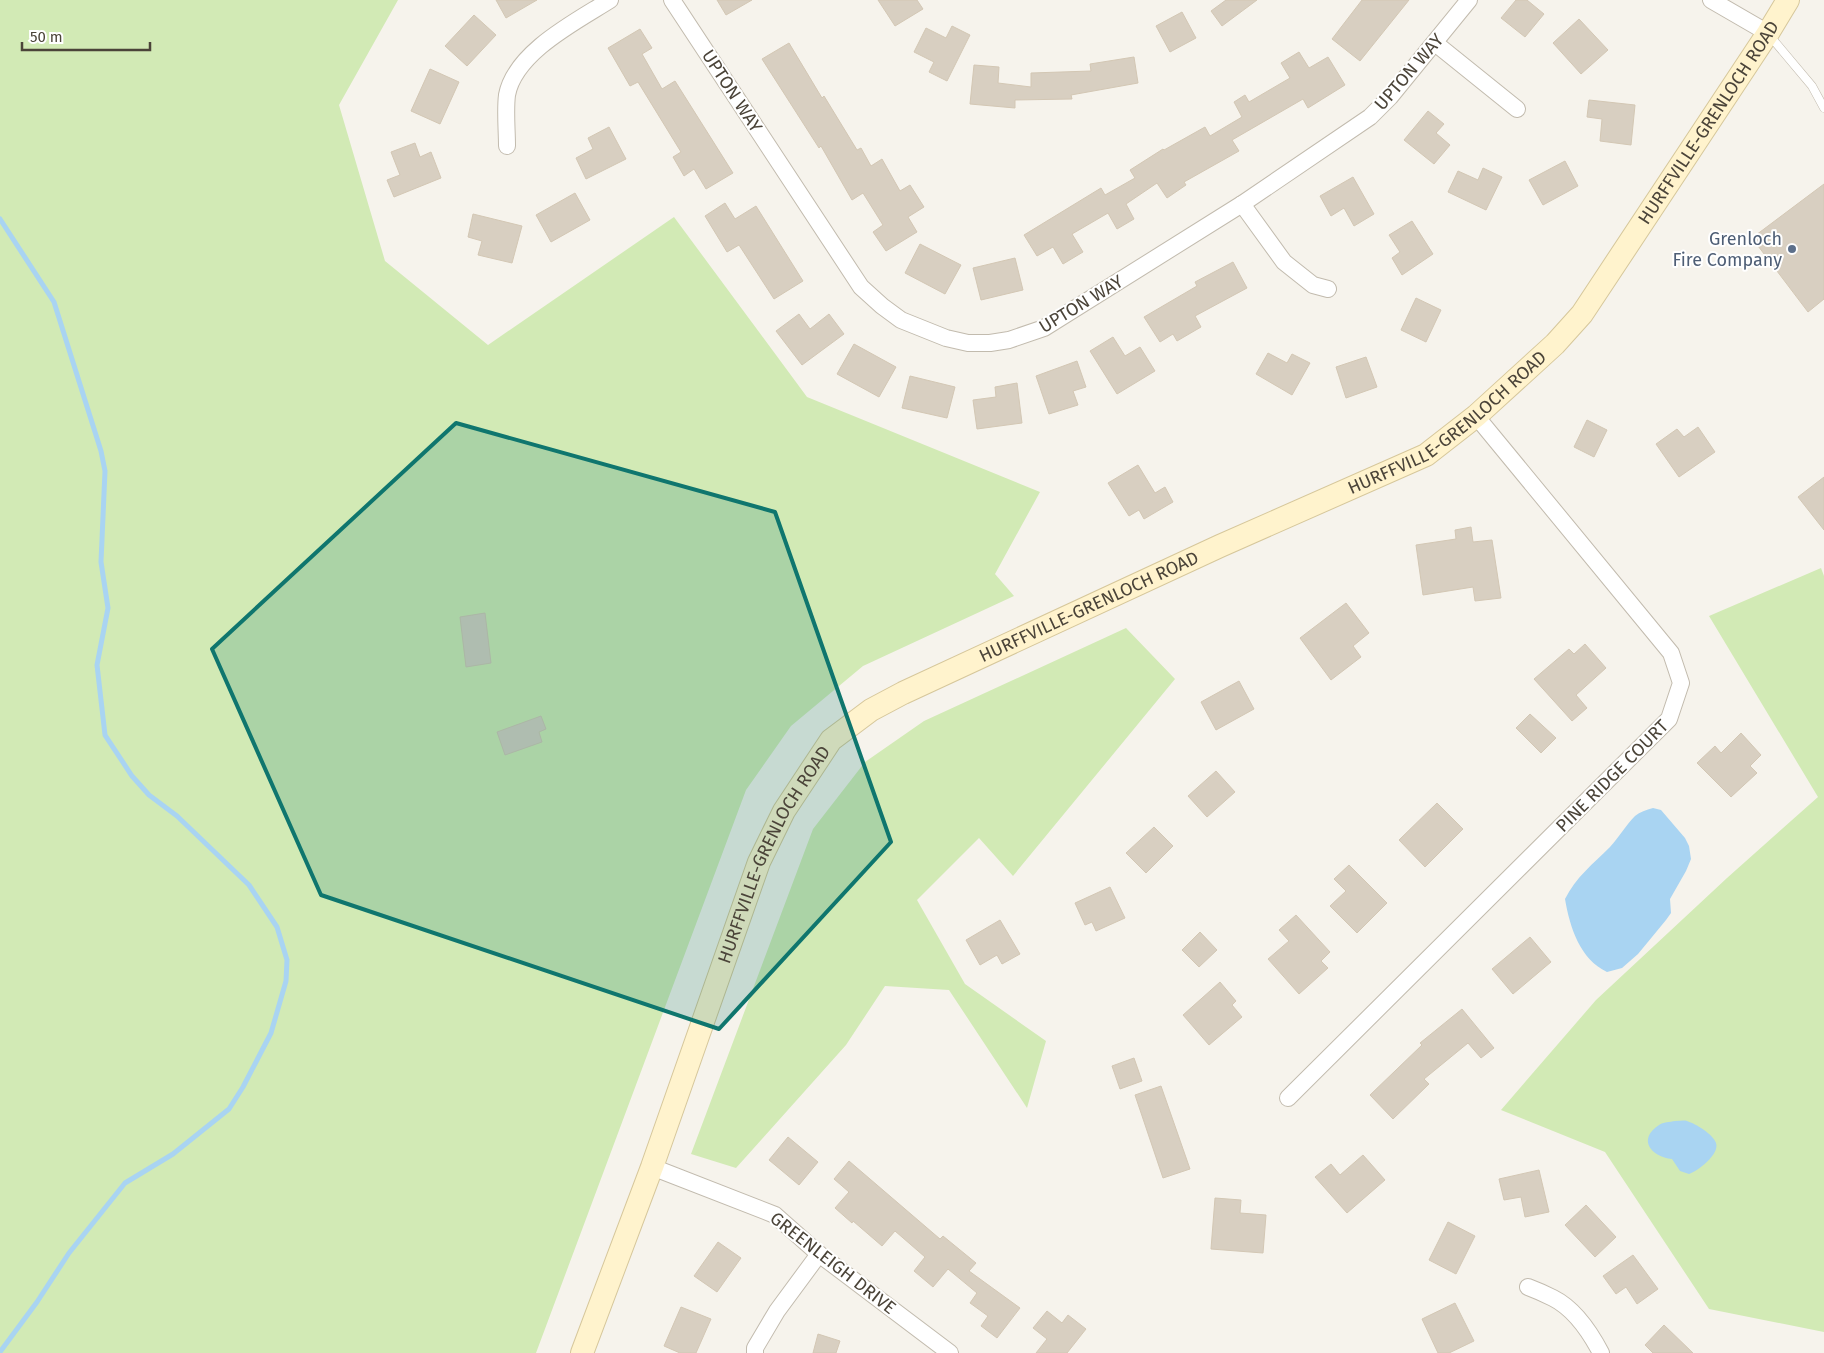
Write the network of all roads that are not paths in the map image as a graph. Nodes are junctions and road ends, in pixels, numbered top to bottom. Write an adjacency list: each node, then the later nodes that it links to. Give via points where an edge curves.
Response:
1 (610, 0): 10 (street, via 553,37 525,62 514,77 508,95)
2 (672, 0): 11 (street, UPTON WAY, via 861,288 901,320 946,338 990,343 1044,328)
3 (1469, 0): 7 (street, UPTON WAY)
4 (1711, 0): 6 (street)
5 (1788, 0): 6 (main road, HURFFVILLE-GRENLOCH ROAD)
6 (1768, 33): 8 (lane, via 1812,86); 13 (main road, HURFFVILLE-GRENLOCH ROAD, via 1582,314 1555,344)
7 (1435, 43): 9 (street); 11 (street, UPTON WAY, via 1370,118)
8 (1824, 108)
9 (1517, 109)
10 (507, 146)
11 (1242, 204): 12 (street, via 1284,262 1312,285)
12 (1328, 289)
13 (1476, 416): 14 (street, PINE RIDGE COURT, via 1671,653 1681,683 1670,719); 15 (main road, HURFFVILLE-GRENLOCH ROAD, via 1426,455 903,693 871,710 831,740 784,811 759,862)
14 (1288, 1098)
15 (652, 1167): 16 (street, GREENLEIGH DRIVE, via 775,1215); 18 (main road, HURFFVILLE-GRENLOCH ROAD)
16 (819, 1254): 19 (street, via 777,1311); 20 (street, GREENLEIGH DRIVE)
17 (1528, 1287): 21 (street, via 1555,1298 1575,1315)
18 (582, 1353)
19 (754, 1353)
20 (950, 1353)
21 (1601, 1353)

